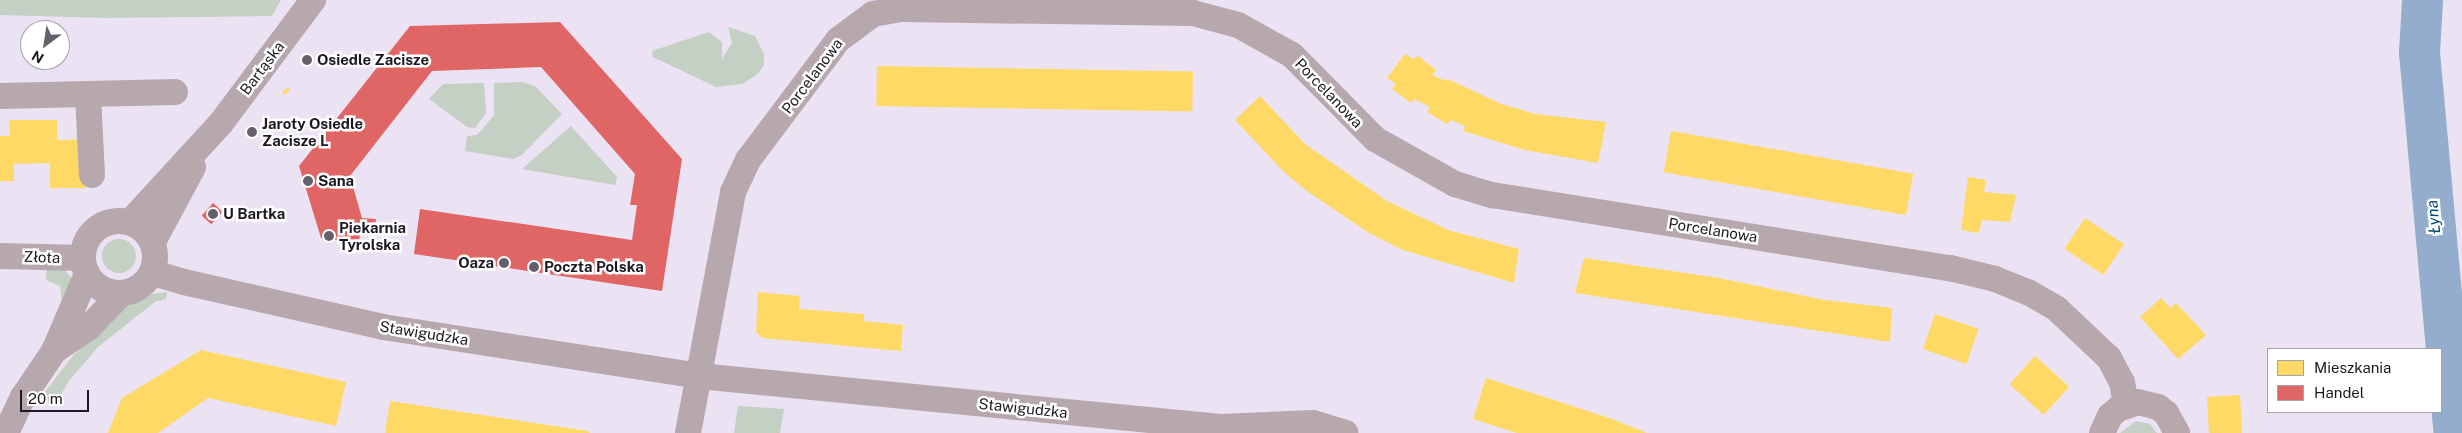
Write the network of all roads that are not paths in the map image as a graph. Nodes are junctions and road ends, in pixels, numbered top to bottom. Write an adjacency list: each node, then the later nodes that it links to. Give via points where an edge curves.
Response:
1 (313, 0): 5 (street, Bartąska)
2 (175, 92): 3 (street)
3 (88, 94): 4 (street); 6 (street)
4 (0, 96)
5 (210, 135): 7 (street, Bartąska); 8 (street, Bartąska)
6 (92, 174)
7 (130, 222): 8 (street, via 144,230); 10 (street, via 107,222 94,231 86,243)
8 (153, 242): 11 (street, via 156,252)
9 (0, 256): 10 (street, Złota)
10 (85, 266): 12 (street, via 102,289); 13 (street)
11 (153, 272): 12 (street, via 143,285); 14 (street, Stawigudzka, via 184,282 383,327)
12 (121, 294): 13 (street, via 88,328)
13 (54, 351): 16 (street, via 23,397)
14 (699, 376): 15 (street, Porcelanowa, via 733,192 748,160 838,40 873,14 900,9 1016,9 1193,13 1238,25 1292,55 1374,139 1433,175 1492,195 1950,268 1995,279 2058,309 2092,338 2109,358 2122,382); 17 (street); 18 (street, Stawigudzka, via 1221,427 1313,424)
15 (2126, 405): 19 (street, via 2110,416); 20 (street, via 2138,402 2158,407 2172,421)
16 (6, 433)
17 (688, 433)
18 (1345, 433)
19 (2102, 433)
20 (2177, 433)

